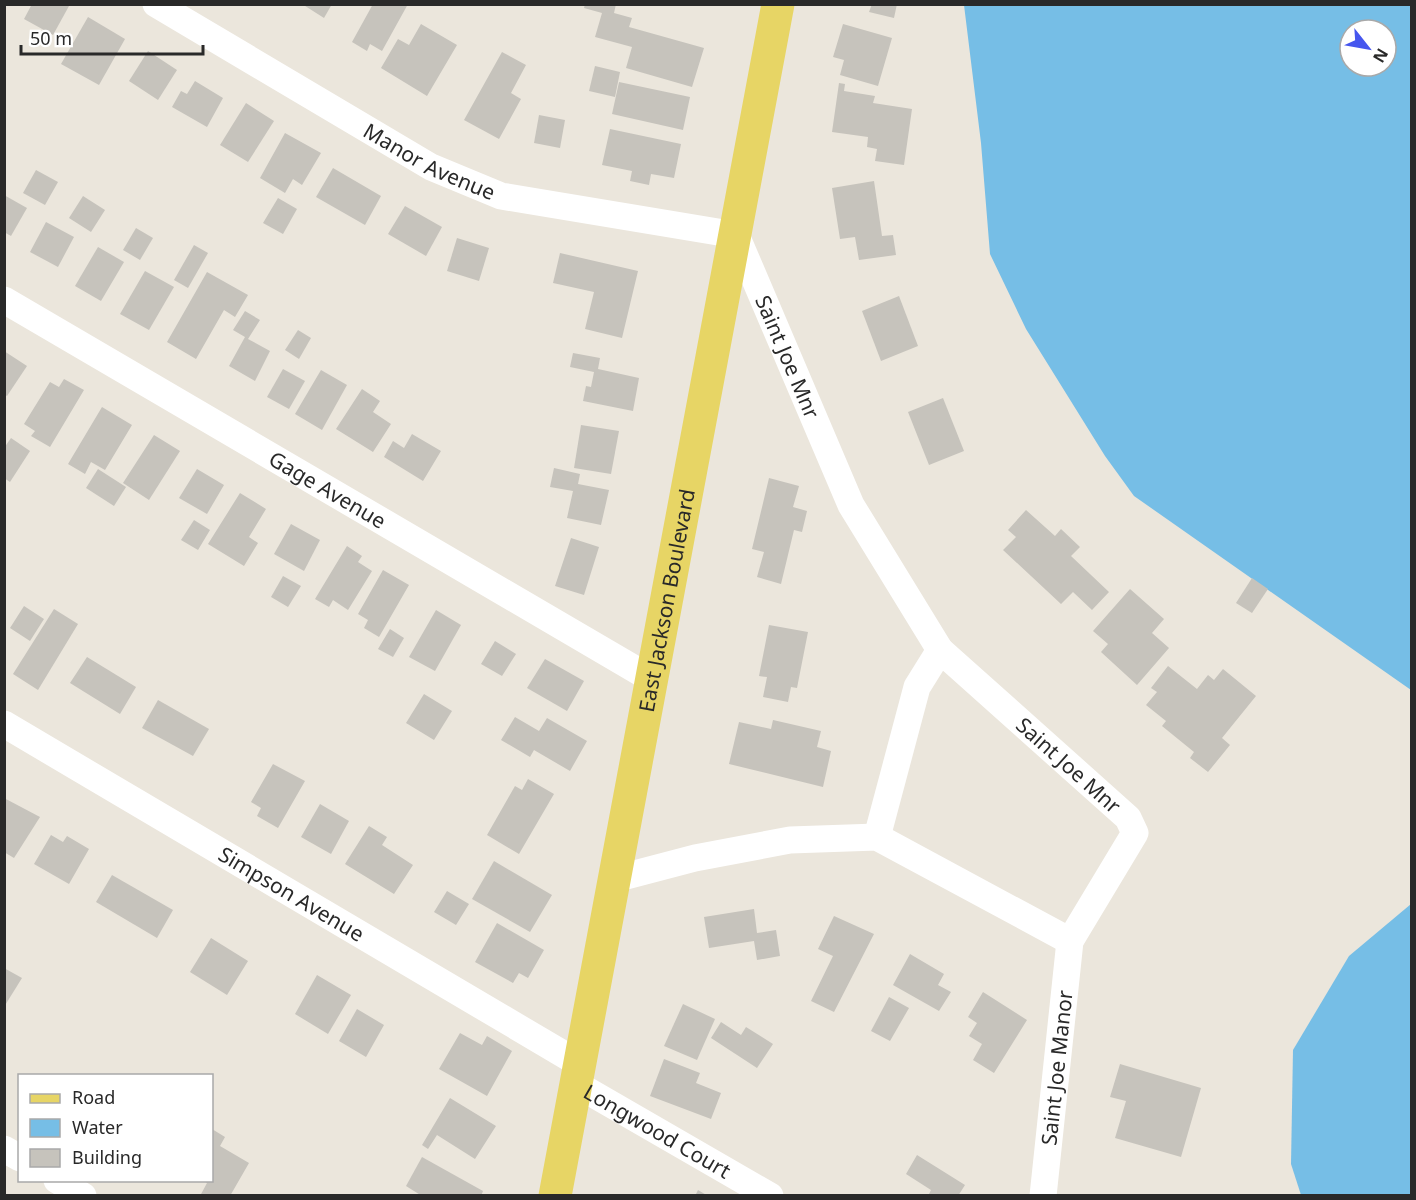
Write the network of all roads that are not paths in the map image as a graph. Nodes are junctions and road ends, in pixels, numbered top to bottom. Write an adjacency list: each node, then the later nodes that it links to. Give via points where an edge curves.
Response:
1 (156, 4): 3 (street, Manor Avenue, via 431,167 501,196)
2 (778, 4): 3 (main road, East Jackson Boulevard)
3 (736, 235): 5 (street, Saint Joe Mnr, via 851,505); 6 (main road, East Jackson Boulevard)
4 (4, 300): 6 (street, Gage Avenue)
5 (940, 650): 8 (street, via 916,687); 10 (street, Saint Joe Mnr, via 1128,818 1135,833)
6 (650, 678): 9 (main road, East Jackson Boulevard)
7 (4, 724): 11 (street, Simpson Avenue)
8 (878, 837): 9 (street, via 790,840 695,858); 10 (street)
9 (615, 879): 11 (main road, East Jackson Boulevard)
10 (1070, 941): 18 (street, Saint Joe Manor)
11 (578, 1074): 16 (main road, East Jackson Boulevard); 17 (street, Longwood Court)
12 (4, 1149): 13 (street)
13 (18, 1157)
14 (60, 1182): 15 (street)
15 (83, 1196)
16 (555, 1196)
17 (770, 1196)
18 (1043, 1196)

